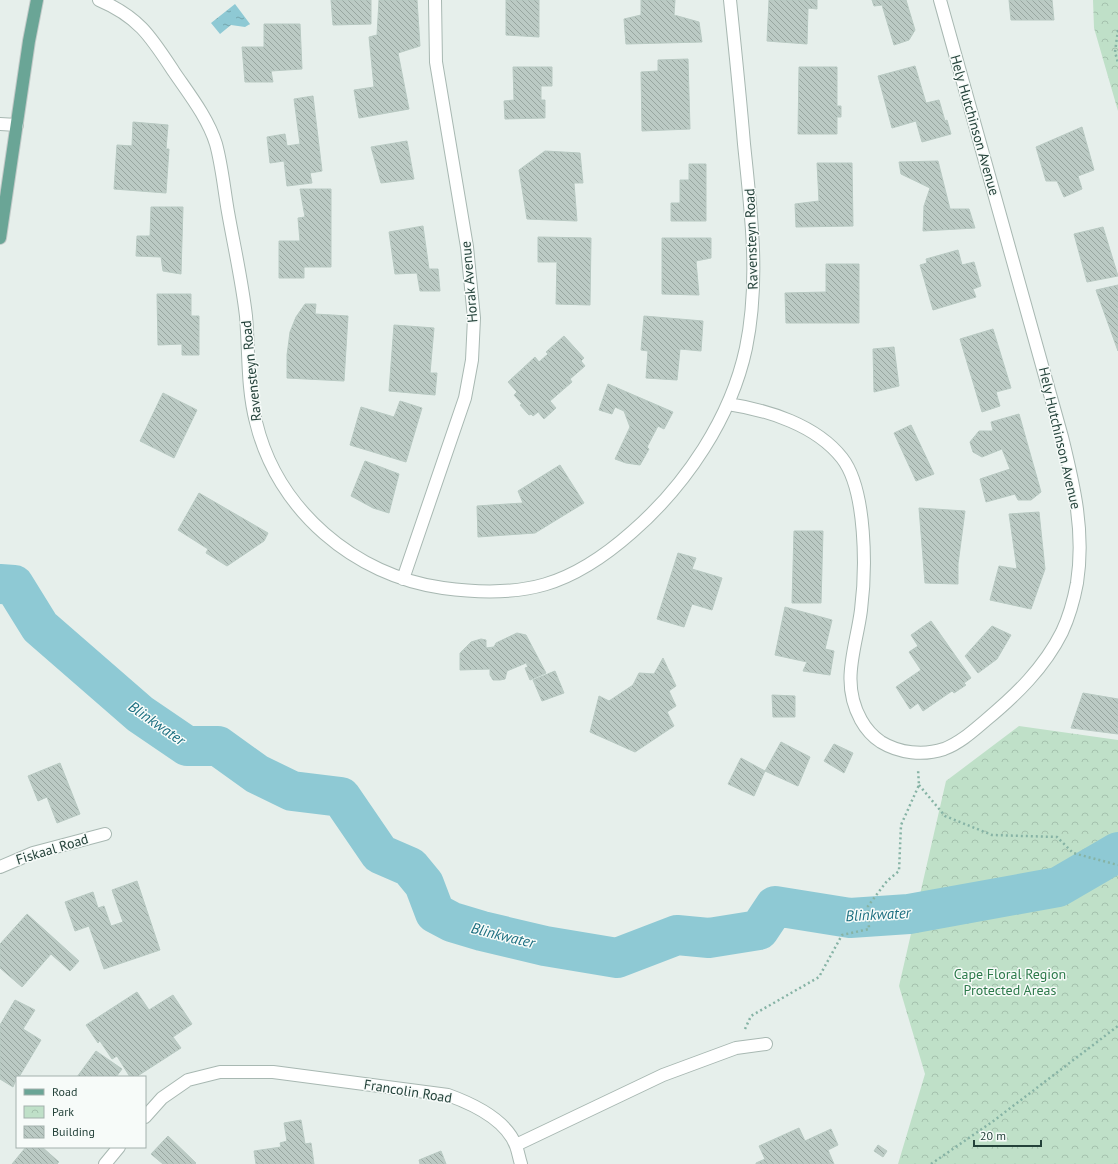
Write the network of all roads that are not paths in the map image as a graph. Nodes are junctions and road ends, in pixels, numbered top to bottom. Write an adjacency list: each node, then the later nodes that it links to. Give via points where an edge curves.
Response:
1 (37, 0): 7 (main road)
2 (100, 0): 10 (street, Ravensteyn Road, via 128,14 150,36 199,109 216,144 245,315 252,405 262,443 272,466 289,495 328,538 369,565)
3 (435, 0): 10 (street, Horak Avenue, via 436,62 467,247 474,318 472,360 465,398)
4 (730, 0): 9 (street, Ravensteyn Road, via 750,194 754,272 747,343 738,381)
5 (940, 0): 9 (street, Hely Hutchinson Avenue, via 1062,437 1075,492 1080,547 1076,584 1062,631 1034,674 1007,704 969,735 943,750 918,753 894,749 873,736 857,713 850,679 863,588 861,524 858,496 852,475 843,459 819,436 764,411)
6 (0, 124): 7 (street)
7 (17, 125): 8 (main road)
8 (0, 238)
9 (728, 404): 10 (street, Ravensteyn Road, via 702,450 656,511 619,544 580,571 535,588 516,590 449,589)
10 (403, 579)
11 (105, 834): 12 (street, Fiskaal Road, via 33,853)
12 (0, 867)
13 (766, 1044): 15 (street, via 736,1048 663,1074)
14 (146, 1116): 15 (street, Francolin Road, via 162,1098 188,1080 220,1072 273,1072 448,1095 470,1103 488,1115 507,1129)
15 (516, 1145): 18 (street, Francolin Road)
16 (118, 1148): 17 (street)
17 (105, 1164)
18 (521, 1164)

